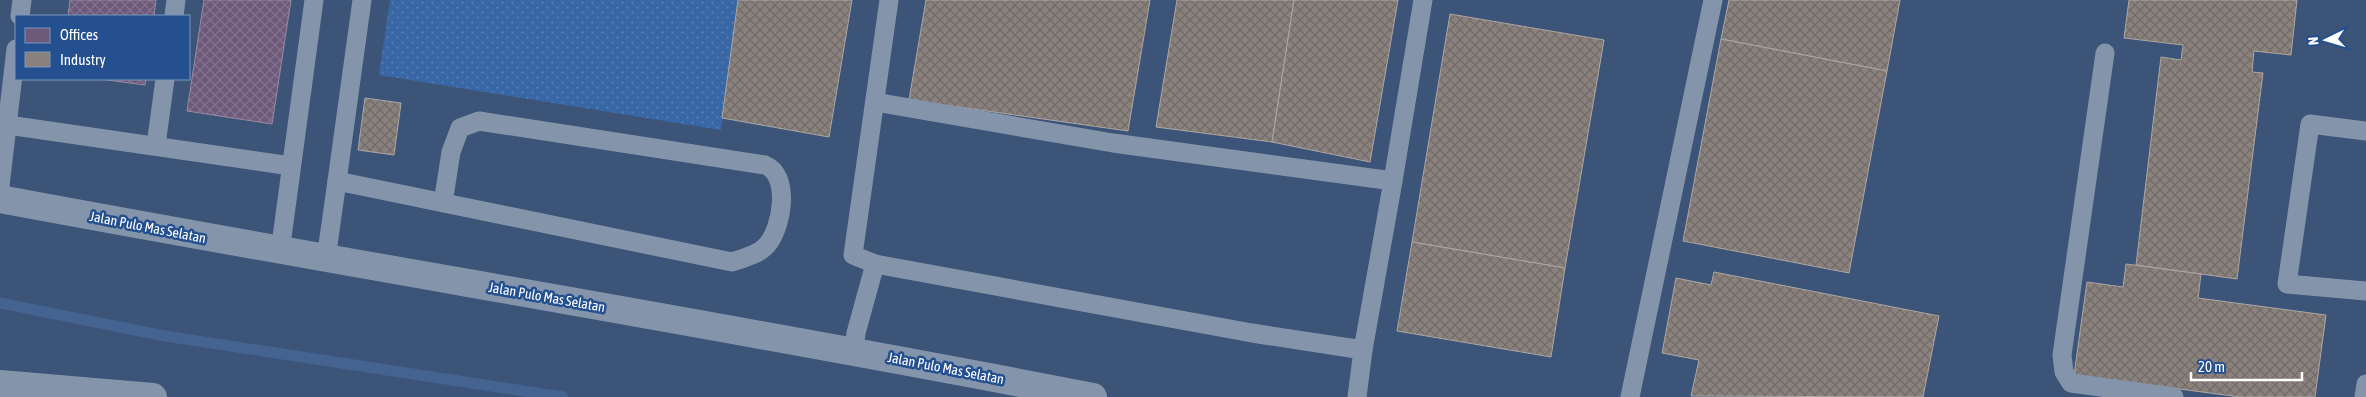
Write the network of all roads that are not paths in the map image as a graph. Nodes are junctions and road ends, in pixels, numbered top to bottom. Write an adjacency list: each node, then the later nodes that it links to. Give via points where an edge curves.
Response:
1 (22, 0): 8 (lane)
2 (176, 0): 9 (lane)
3 (314, 0): 17 (lane)
4 (362, 0): 18 (lane)
5 (889, 0): 13 (lane)
6 (1423, 0): 19 (lane)
7 (1713, 0): 34 (lane)
8 (20, 15)
9 (174, 15)
10 (2105, 53): 35 (lane, via 2062,355 2064,372 2072,383)
11 (15, 58): 14 (lane)
12 (165, 80): 16 (lane)
13 (875, 102): 19 (lane, via 1113,143); 25 (lane, via 853,255)
14 (8, 125): 16 (lane); 20 (lane)
15 (2366, 130): 26 (lane, via 2310,124 2287,284)
16 (156, 145): 17 (lane)
17 (291, 166): 23 (lane)
18 (337, 181): 22 (lane); 24 (lane)
19 (1393, 182): 28 (lane)
20 (0, 186)
21 (0, 199): 23 (street, Jalan Pulo Mas Selatan)
22 (443, 203): 22 (lane, via 732,262 755,254 768,244 776,226 782,190 779,176 766,165 479,121 460,128 451,152)
23 (280, 252): 24 (street, Jalan Pulo Mas Selatan)
24 (326, 259): 27 (street, Jalan Pulo Mas Selatan)
25 (874, 264): 27 (lane); 28 (lane)
26 (2366, 291)
27 (854, 350): 32 (street, Jalan Pulo Mas Selatan)
28 (1363, 350): 33 (lane)
29 (0, 384): 31 (highway)
30 (2366, 384): 36 (lane)
31 (153, 397)
32 (1093, 397)
33 (1357, 397)
34 (1630, 397)
35 (2174, 397)
36 (2364, 397)

